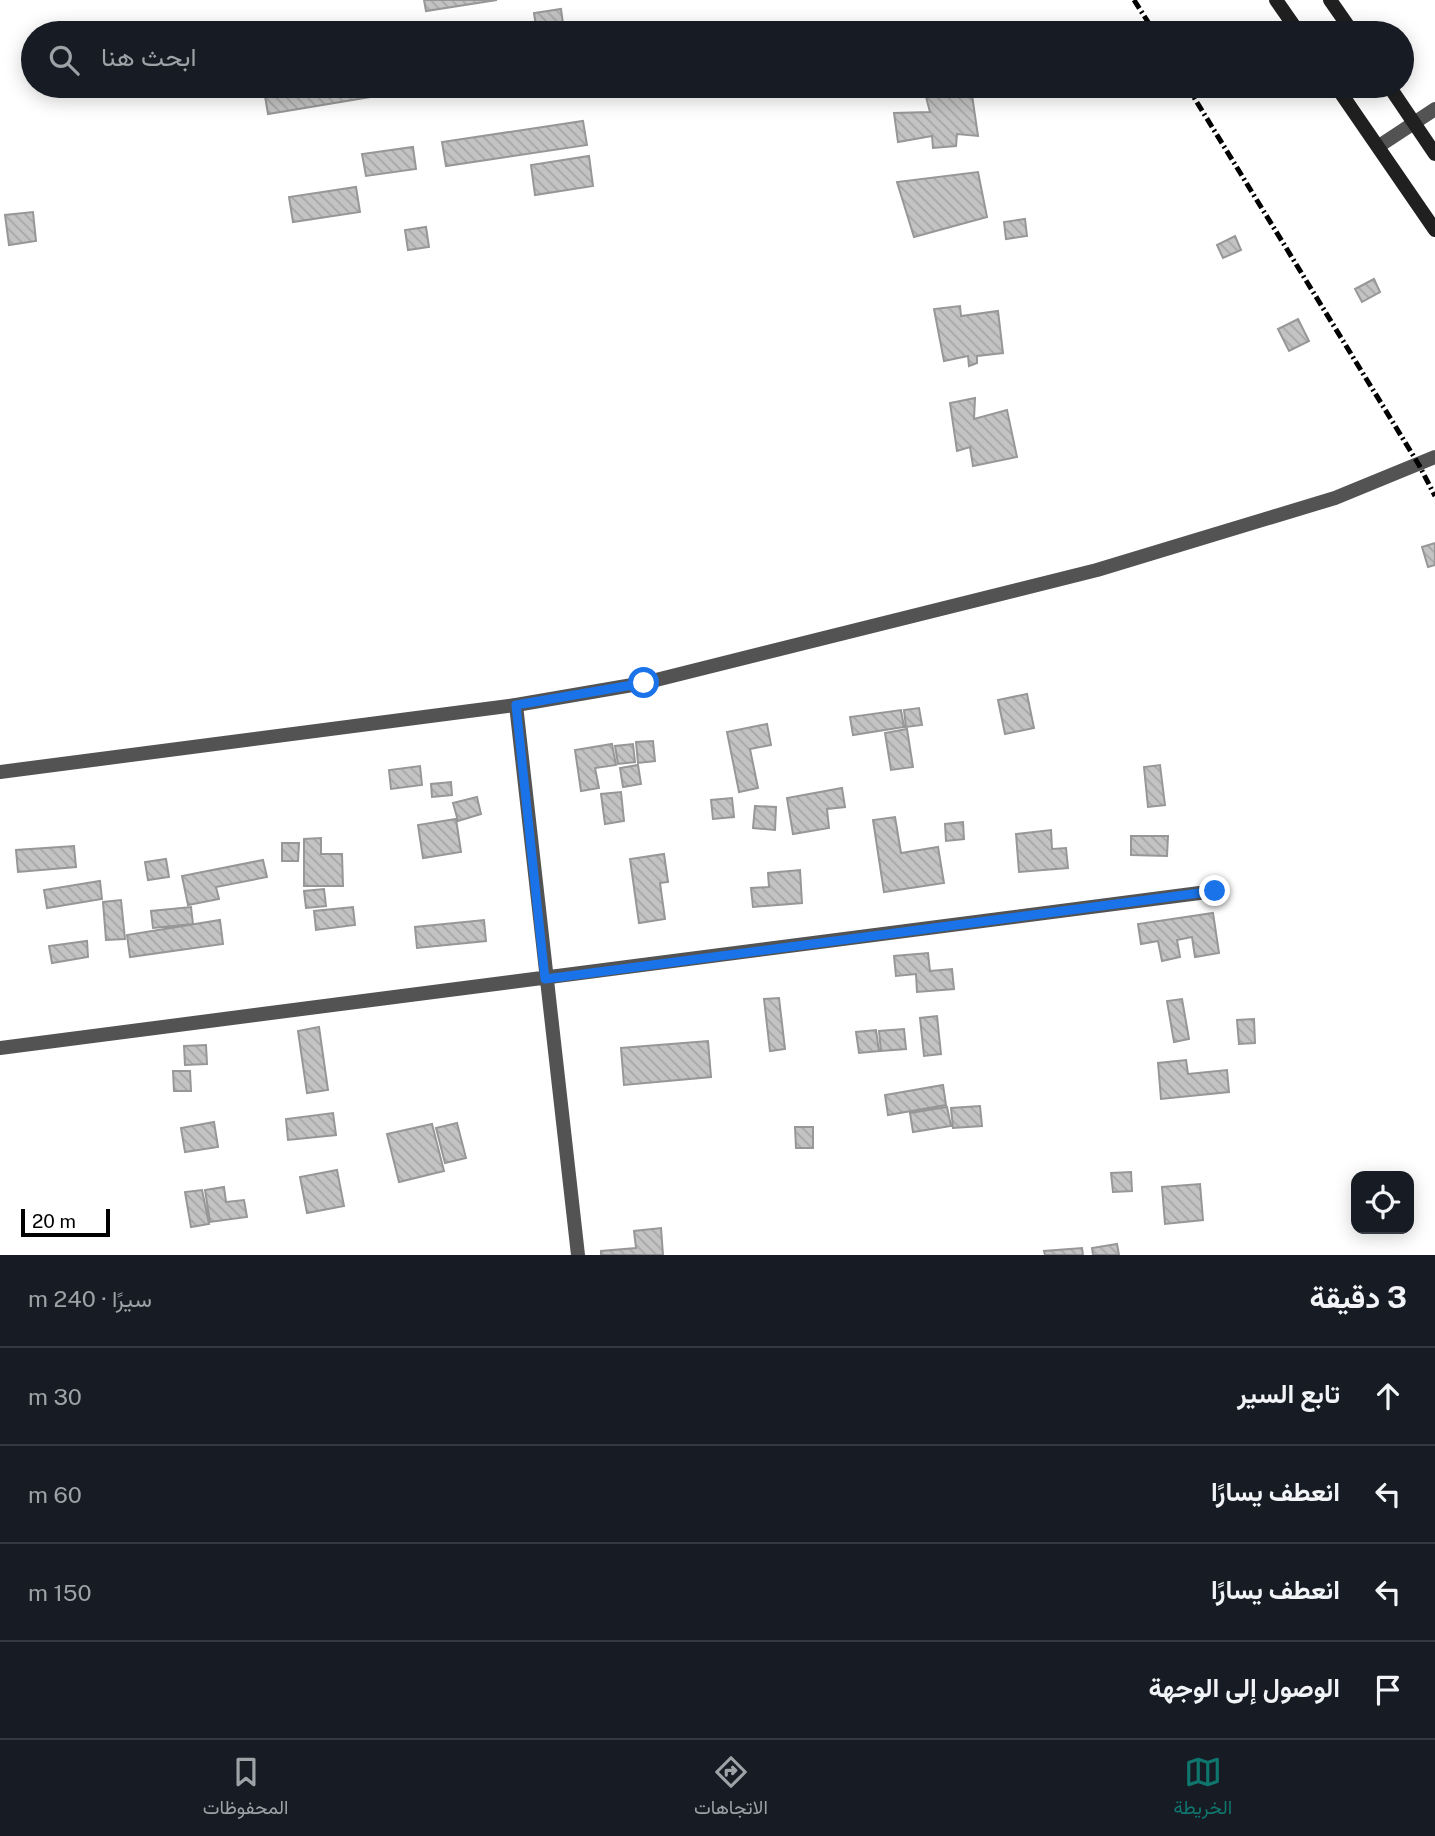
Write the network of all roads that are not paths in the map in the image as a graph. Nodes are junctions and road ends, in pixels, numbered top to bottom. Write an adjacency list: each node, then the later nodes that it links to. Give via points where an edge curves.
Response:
1 (1276, 0): 3 (main road)
2 (1330, 0): 4 (main road)
3 (1291, 21)
4 (1345, 21)
5 (1345, 98): 9 (main road)
6 (1397, 98): 8 (main road)
7 (1435, 109): 8 (street)
8 (1414, 122): 9 (street); 10 (main road)
9 (1379, 146): 11 (main road)
10 (1435, 154)
11 (1435, 230)
12 (1435, 457): 13 (street, via 1335,498 1097,570 657,680)
13 (516, 705): 14 (street); 16 (street)
14 (0, 772)
15 (1215, 891): 16 (street)
16 (545, 979): 17 (street); 18 (street)
17 (0, 1048)
18 (578, 1255)

